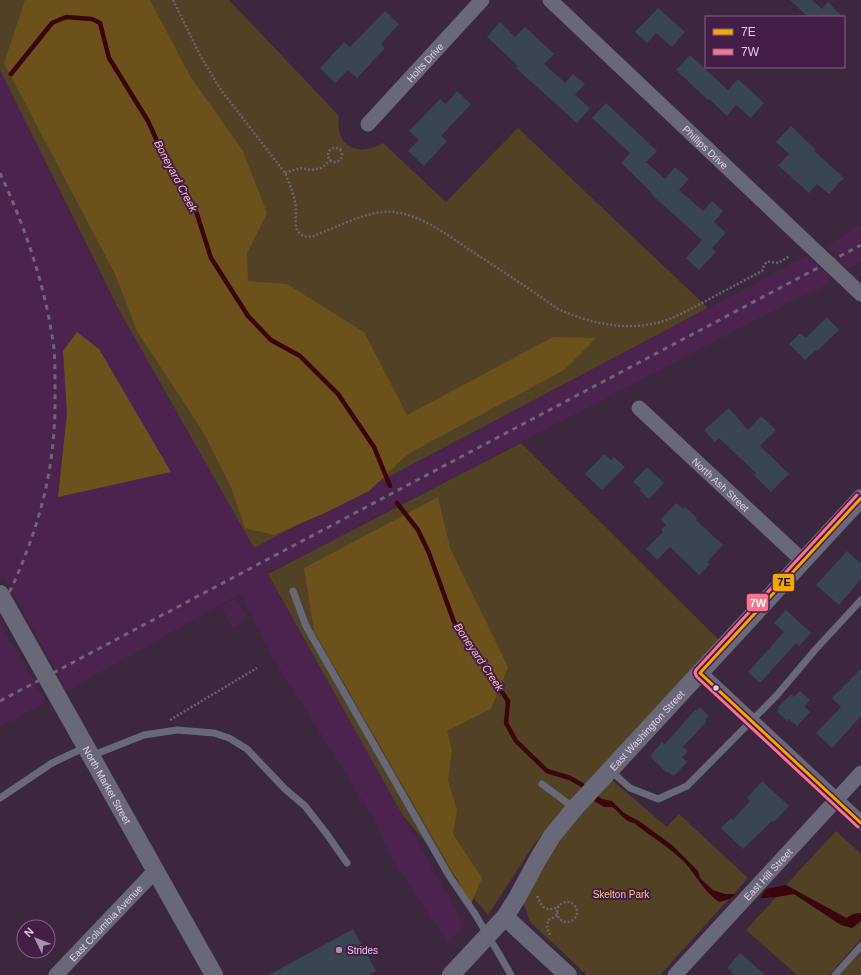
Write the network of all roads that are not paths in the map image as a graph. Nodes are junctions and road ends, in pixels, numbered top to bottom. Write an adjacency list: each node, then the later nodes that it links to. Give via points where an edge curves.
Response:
1 (482, 0): 3 (street, Holts Drive)
2 (550, 0): 4 (street, Phillips Drive)
3 (368, 124)
4 (861, 294)
5 (639, 408): 7 (street, North Ash Street)
6 (861, 498): 7 (street, East Washington Street)
7 (803, 561): 11 (street, East Washington Street)
8 (293, 591): 28 (lane, bridge, via 306,626 448,874)
9 (0, 594): 13 (street, North Market Street)
10 (861, 600): 12 (lane)
11 (700, 673): 12 (street); 14 (street, East Washington Street)
12 (752, 721): 14 (lane, via 687,786 658,798 630,788); 18 (street)
13 (88, 752): 17 (lane, via 52,763); 21 (lane, via 144,735 177,730 214,733 229,738 247,749 305,806); 22 (street, North Market Street)
14 (610, 770): 19 (street, East Washington Street)
15 (861, 773): 18 (street, East Hill Street)
16 (542, 784): 19 (lane)
17 (0, 798)
18 (836, 800): 20 (street); 30 (street, East Hill Street)
19 (575, 808): 23 (street, East Washington Street, via 552,836)
20 (861, 823)
21 (346, 863)
22 (155, 871): 25 (street, East Columbia Avenue); 26 (street, North Market Street)
23 (505, 917): 27 (street, East Washington Street); 29 (street)
24 (861, 946): 31 (lane)
25 (56, 975)
26 (214, 975)
27 (451, 975)
28 (511, 975)
29 (568, 975)
30 (675, 975)
31 (835, 975)

